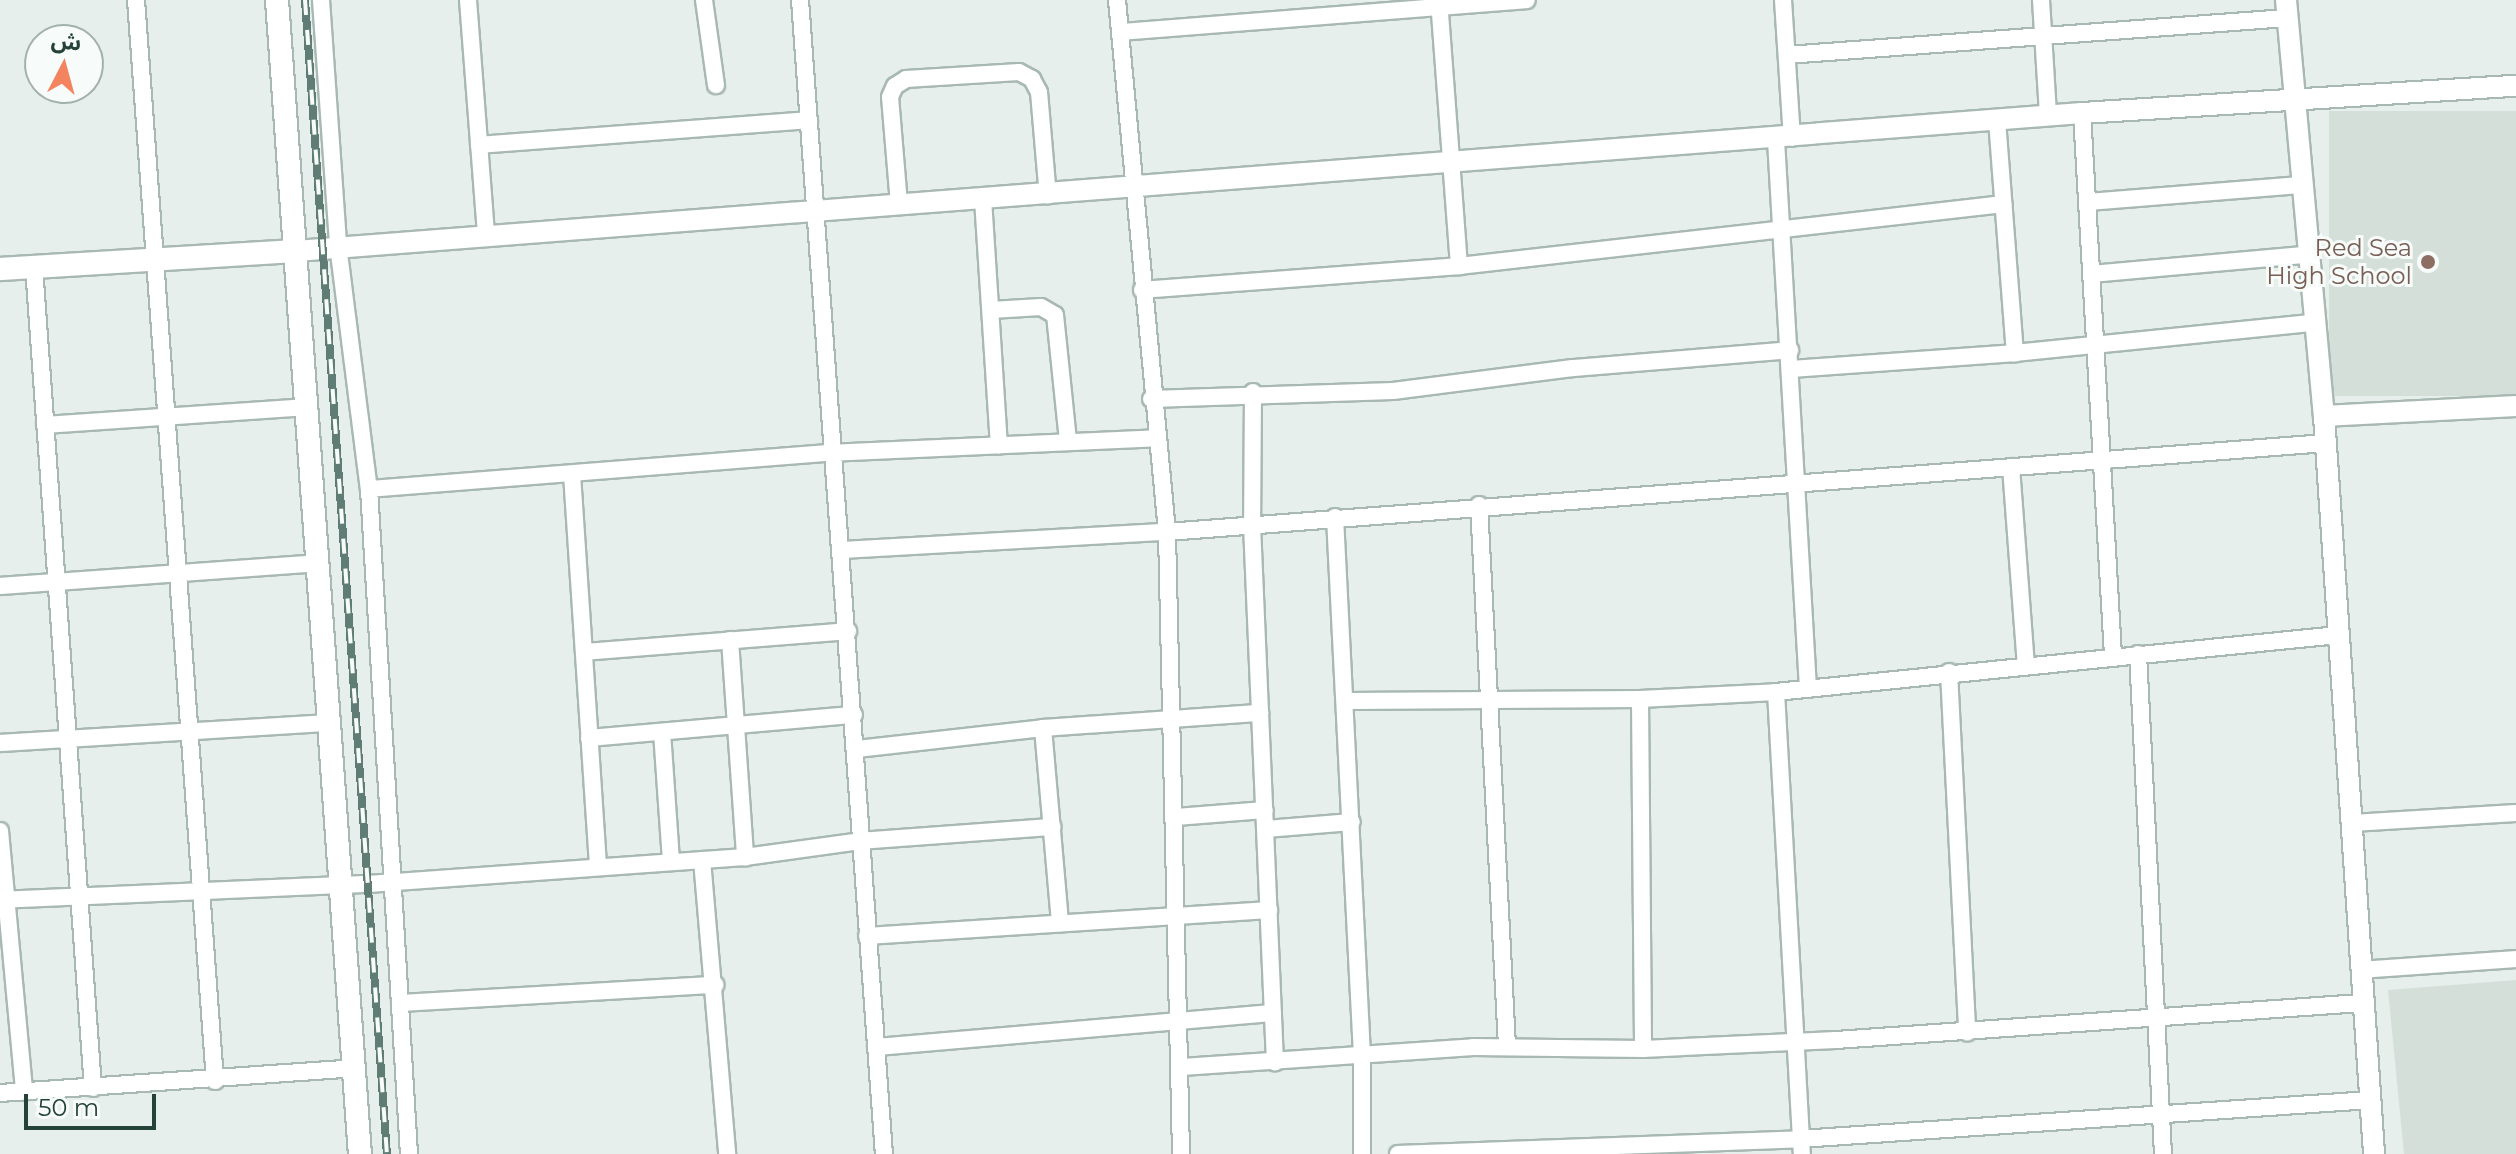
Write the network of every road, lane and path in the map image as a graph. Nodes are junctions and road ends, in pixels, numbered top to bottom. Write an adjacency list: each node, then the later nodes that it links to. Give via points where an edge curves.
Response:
1 (136, 0): 39 (street)
2 (277, 0): 37 (main road)
3 (321, 0): 36 (street)
4 (468, 0): 24 (street)
5 (704, 0): 16 (street)
6 (800, 0): 21 (street)
7 (1117, 0): 13 (street)
8 (1527, 0): 11 (street)
9 (1783, 0): 15 (street)
10 (2041, 0): 14 (street)
11 (1439, 4): 13 (street); 25 (street)
12 (2286, 9): 14 (street); 18 (street)
13 (1121, 32): 27 (street)
14 (2044, 32): 15 (street); 20 (street)
15 (1787, 55): 23 (street)
16 (716, 85)
17 (2516, 86): 18 (street)
18 (2293, 103): 19 (street); 26 (street)
19 (2082, 113): 20 (street); 30 (street)
20 (2048, 116): 22 (street)
21 (809, 120): 24 (street); 33 (street)
22 (1997, 120): 23 (street); 32 (street)
23 (1784, 139): 25 (street); 35 (street)
24 (479, 145): 34 (street)
25 (1450, 163): 27 (street); 40 (street)
26 (2300, 185): 30 (street); 38 (street)
27 (1133, 188): 28 (street); 44 (street)
28 (1048, 196): 29 (street); 31 (street, via 1039,92 1032,79 1019,72 906,79 895,86 890,97)
29 (983, 199): 31 (street); 45 (street)
30 (2088, 202): 43 (street)
31 (899, 204): 33 (street)
32 (2003, 204): 35 (street); 49 (street)
33 (816, 208): 34 (street); 62 (street)
34 (486, 233): 36 (street)
35 (1784, 233): 40 (street); 48 (street)
36 (338, 245): 37 (street); 67 (street)
37 (296, 251): 39 (main road); 54 (main road)
38 (2306, 255): 43 (street); 46 (street)
39 (154, 258): 41 (main road); 56 (street)
40 (1459, 266): 44 (street)
41 (34, 267): 42 (main road); 57 (street)
42 (0, 269)
43 (2091, 274): 47 (street)
44 (1142, 290): 52 (street)
45 (991, 310): 59 (street, via 1041,307 1055,315); 61 (street)
46 (2312, 323): 47 (street); 55 (street)
47 (2094, 345): 49 (street); 63 (street)
48 (1790, 350): 50 (street); 51 (street, via 1393,391)
49 (2015, 353): 50 (street)
50 (1792, 369): 66 (street)
51 (1253, 392): 52 (street); 70 (street)
52 (1151, 399): 58 (street)
53 (2516, 406): 55 (street)
54 (307, 407): 56 (street); 73 (main road)
55 (2324, 416): 60 (street)
56 (165, 418): 57 (street); 74 (street)
57 (45, 425): 75 (street)
58 (1155, 438): 59 (street); 71 (street)
59 (1068, 441): 61 (street)
60 (2326, 443): 63 (street); 78 (street)
61 (999, 445): 62 (street)
62 (830, 453): 65 (street); 72 (street)
63 (2101, 461): 64 (street); 82 (street)
64 (2011, 467): 66 (street); 83 (street)
65 (572, 474): 67 (street); 80 (street)
66 (1796, 480): 68 (street); 85 (street)
67 (369, 489): 115 (street)
68 (1479, 505): 69 (street); 89 (street)
69 (1335, 517): 70 (street); 88 (street)
70 (1252, 525): 71 (street); 90 (street)
71 (1167, 532): 72 (street); 92 (street)
72 (841, 550): 77 (street)
73 (319, 563): 74 (street); 93 (main road)
74 (177, 575): 75 (street); 97 (street)
75 (57, 583): 76 (street); 99 (street)
76 (0, 586)
77 (848, 631): 79 (street); 91 (street)
78 (2338, 635): 81 (street); 106 (street)
79 (730, 640): 80 (street); 94 (street)
80 (584, 652): 98 (street)
81 (2138, 654): 82 (street); 130 (street)
82 (2113, 656): 83 (street)
83 (2026, 665): 84 (street)
84 (1949, 672): 85 (street); 132 (street)
85 (1808, 689): 86 (street)
86 (1776, 692): 87 (street); 133 (street)
87 (1640, 699): 89 (street); 136 (street)
88 (1347, 701): 89 (street); 105 (street)
89 (1491, 701): 134 (street)
90 (1260, 713): 92 (street); 102 (street)
91 (854, 715): 94 (street); 101 (street)
92 (1174, 718): 95 (street); 104 (street)
93 (329, 723): 97 (street); 116 (main road)
94 (736, 725): 96 (street); 111 (street)
95 (1043, 728): 101 (street); 107 (street)
96 (662, 732): 98 (street); 113 (street)
97 (189, 733): 99 (street); 117 (street)
98 (589, 738): 114 (street)
99 (68, 740): 100 (street); 118 (street)
100 (0, 743)
101 (857, 749): 110 (street)
102 (1265, 810): 104 (street); 108 (street)
103 (2516, 813): 106 (street)
104 (1176, 817): 121 (street)
105 (1352, 822): 108 (street); 137 (street)
106 (2352, 823): 125 (street)
107 (1052, 827): 110 (street); 122 (street)
108 (1266, 829): 120 (street)
109 (0, 831): 119 (street)
110 (860, 841): 111 (street); 123 (street)
111 (745, 857): 112 (street)
112 (702, 860): 113 (street); 126 (street)
113 (671, 862): 114 (street)
114 (598, 867): 115 (street)
115 (393, 881): 116 (street); 127 (street)
116 (340, 882): 117 (street); 140 (main road)
117 (200, 892): 118 (street); 141 (street)
118 (81, 897): 119 (street); 142 (street)
119 (3, 900): 143 (street)
120 (1269, 910): 121 (street); 129 (street)
121 (1175, 914): 122 (street); 131 (street)
122 (1060, 923): 123 (street)
123 (867, 936): 135 (street)
124 (2516, 959): 125 (street)
125 (2360, 970): 128 (street)
126 (715, 985): 127 (street); 150 (street)
127 (400, 1003): 149 (street)
128 (2361, 1003): 130 (street); 145 (street)
129 (1273, 1013): 131 (street); 138 (street)
130 (2155, 1020): 132 (street); 146 (street)
131 (1179, 1024): 135 (street); 139 (street)
132 (1967, 1033): 133 (street)
133 (1795, 1042): 136 (street); 147 (street)
134 (1507, 1046): 136 (street); 137 (street)
135 (876, 1047): 151 (street)
136 (1643, 1049)
137 (1362, 1055): 138 (street); 153 (street)
138 (1275, 1063): 139 (street)
139 (1182, 1067): 152 (street)
140 (354, 1068): 141 (street); 148 (main road)
141 (215, 1081): 142 (street)
142 (93, 1088): 143 (street)
143 (24, 1092): 144 (street)
144 (0, 1093)
145 (2370, 1100): 146 (street); 156 (street)
146 (2161, 1117): 147 (street); 155 (street)
147 (1801, 1146): 154 (street)
148 (360, 1154)
149 (409, 1154)
150 (727, 1154)
151 (884, 1154)
152 (1181, 1154)
153 (1362, 1154)
154 (1398, 1154)
155 (2163, 1154)
156 (2374, 1154)

